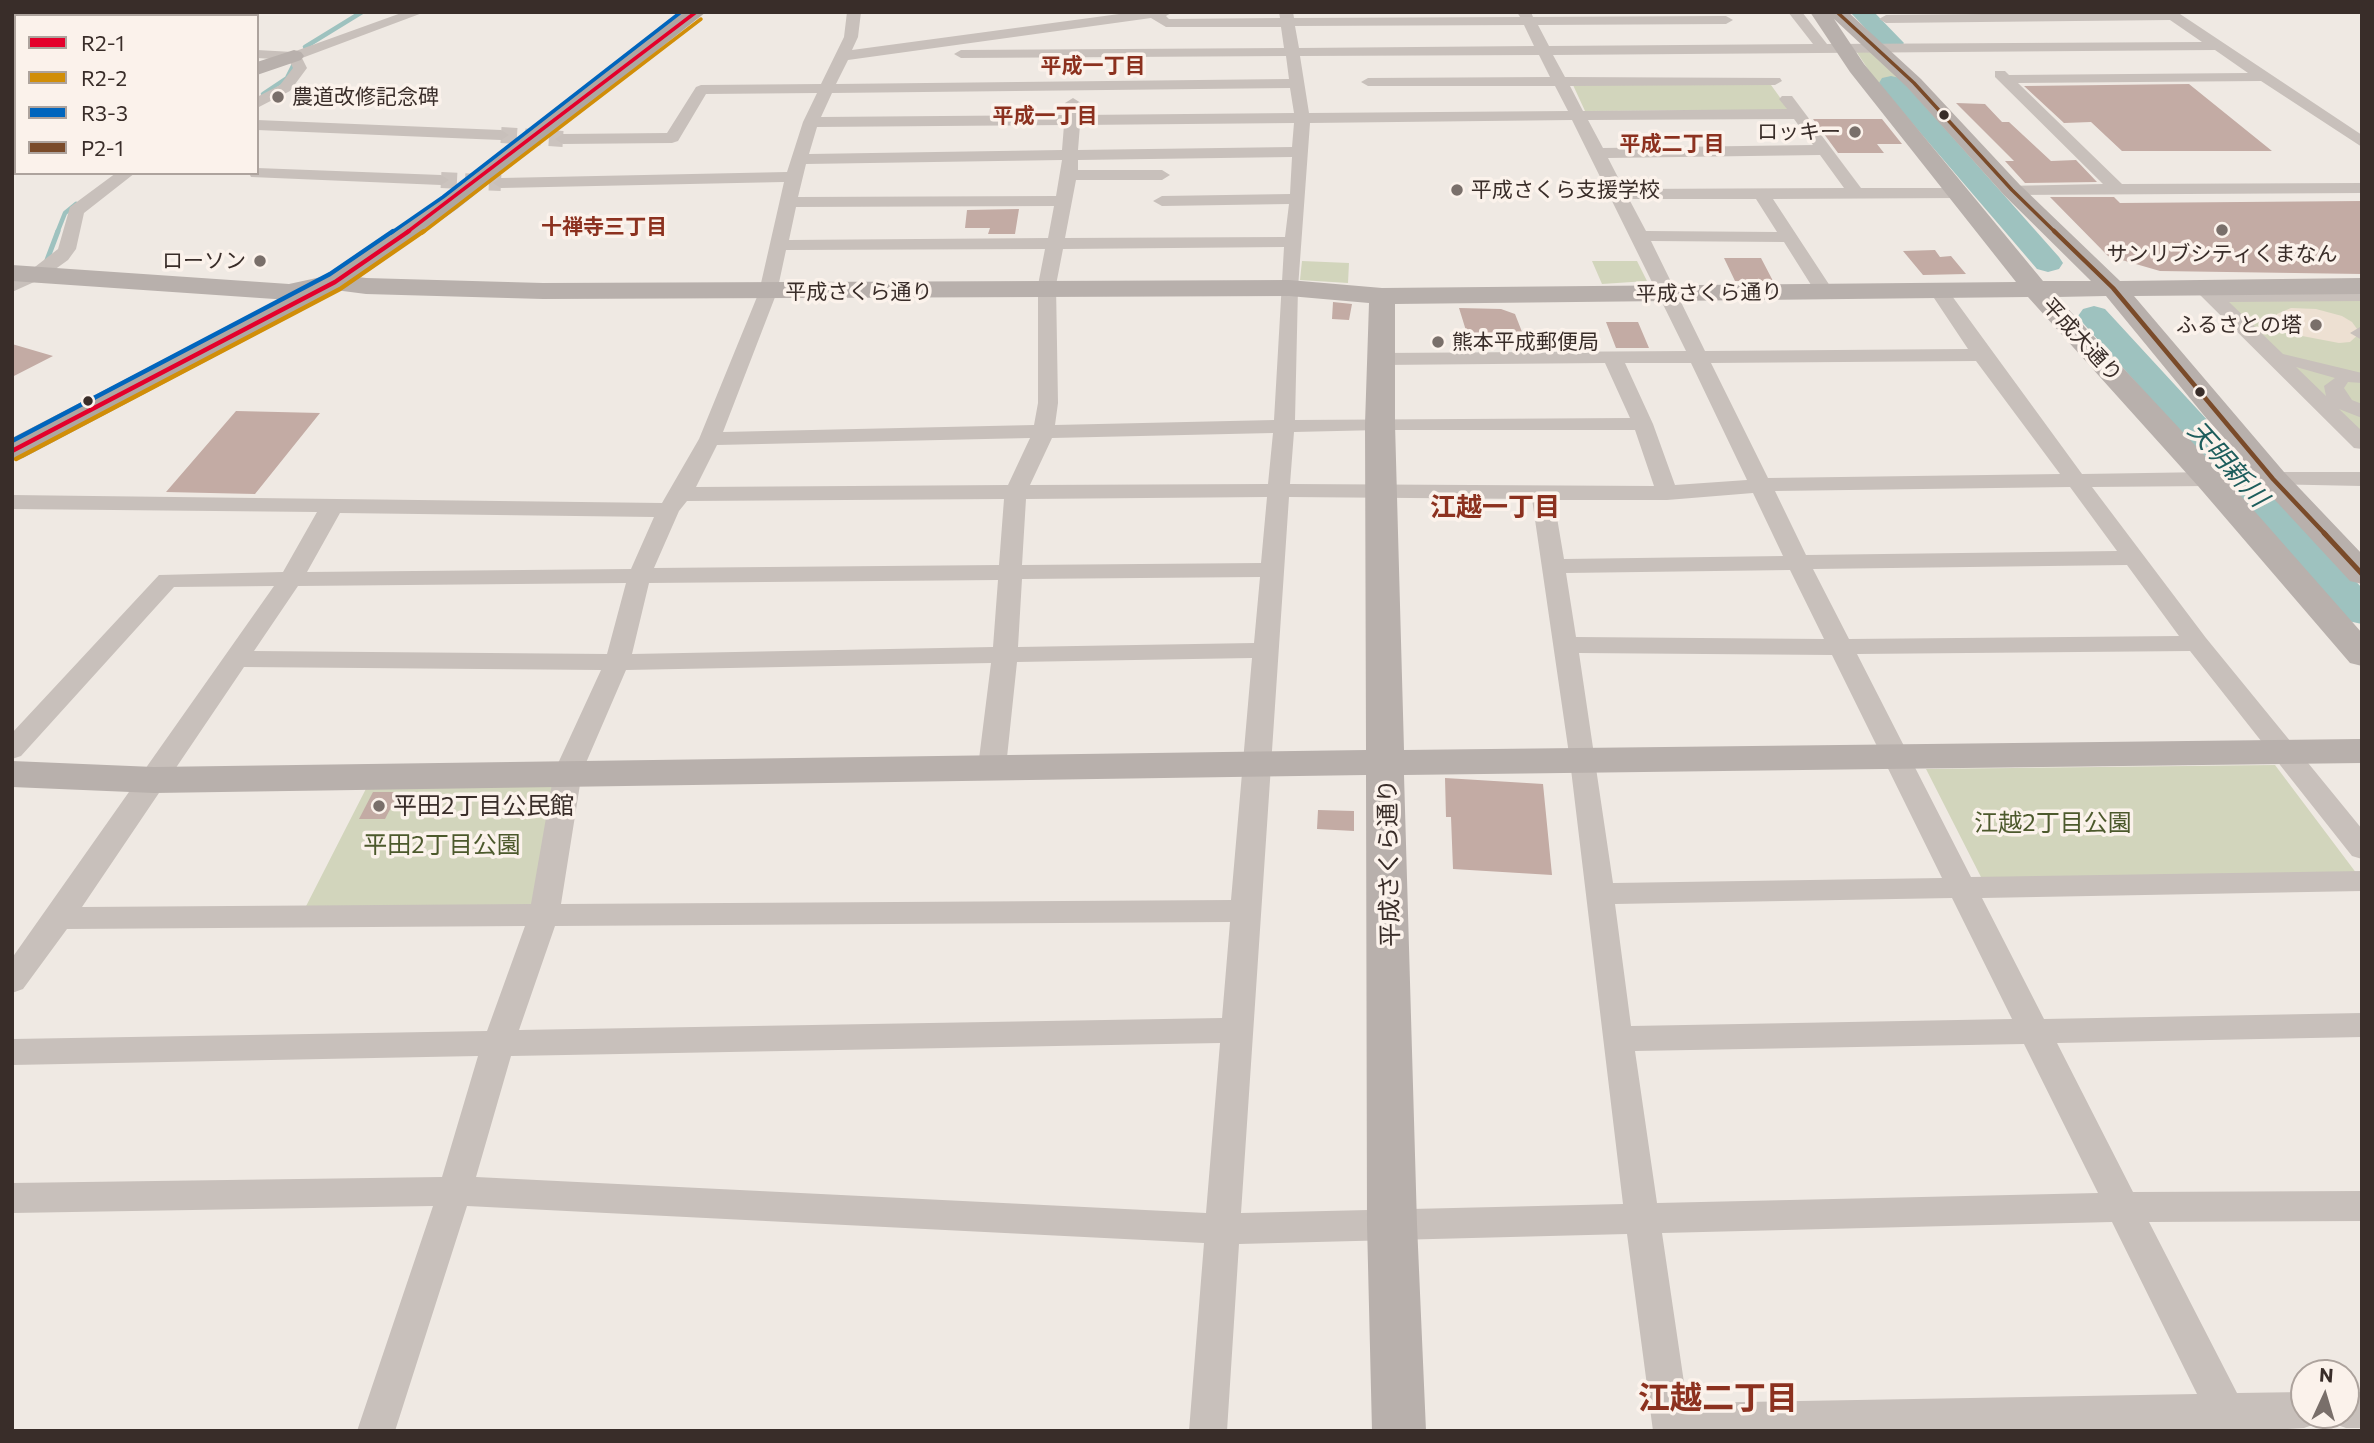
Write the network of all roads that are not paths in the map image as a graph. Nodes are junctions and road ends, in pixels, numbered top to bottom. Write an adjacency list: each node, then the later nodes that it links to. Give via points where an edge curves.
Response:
1 (418, 12): 29 (street)
2 (681, 12): 31 (highway)
3 (696, 12): 31 (highway)
4 (854, 12): 30 (street, via 851,37)
5 (1795, 12): 22 (street)
6 (1819, 12): 22 (street, 平成大通り)
7 (1837, 12): 19 (street)
8 (1160, 13): 12 (street); 13 (street, via 1166,23)
9 (2170, 14): 11 (street); 18 (street)
10 (1723, 16): 15 (street); 21 (street)
11 (1883, 16): 20 (street)
12 (1080, 17): 17 (street); 28 (street)
13 (1287, 17): 16 (street); 26 (street)
14 (1437, 17): 15 (street); 16 (street)
15 (1526, 17): 24 (street)
16 (1348, 21): 25 (street)
17 (936, 44): 28 (street, via 953,54); 30 (street)
18 (2219, 46): 23 (street); 33 (street)
19 (1875, 47): 20 (street); 22 (street); 67 (street)
20 (1917, 47): 23 (street)
21 (1748, 48): 22 (street); 24 (street); 35 (street)
22 (1833, 48): 69 (street, 平成大通り)
23 (1973, 48): 34 (street)
24 (1544, 50): 25 (street); 36 (street)
25 (1368, 51): 26 (street); 40 (street)
26 (1294, 52): 28 (street); 37 (street)
27 (259, 54): 29 (street)
28 (1077, 54): 38 (street)
29 (294, 56): 32 (street); 41 (street, via 300,68 285,88)
30 (842, 56): 39 (street)
31 (619, 66): 42 (highway)
32 (259, 68)
33 (2265, 77): 34 (street); 51 (street)
34 (2008, 79): 66 (street)
35 (1775, 81): 36 (street); 43 (street)
36 (1560, 82): 40 (street); 44 (street)
37 (1298, 83): 38 (street); 45 (street)
38 (1074, 86): 39 (street); 46 (street)
39 (827, 88): 47 (street); 50 (street, via 701,90 672,138)
40 (1368, 99): 44 (street); 45 (street)
41 (259, 102)
42 (567, 107): 83 (highway, via 448,204); 91 (highway, via 398,228)
43 (1797, 114): 44 (street); 52 (street)
44 (1577, 116): 54 (street)
45 (1301, 117): 46 (street); 53 (street)
46 (1072, 119): 47 (street); 56 (street)
47 (811, 122): 57 (street)
48 (259, 125): 49 (street)
49 (501, 135)
50 (563, 139)
51 (2362, 142)
52 (1823, 150): 54 (street); 68 (street)
53 (1298, 152): 55 (street); 72 (street)
54 (1597, 153): 70 (street)
55 (1164, 155): 56 (street); 61 (street)
56 (1072, 157): 57 (street); 60 (street)
57 (801, 159): 62 (street)
58 (259, 173): 63 (street)
59 (124, 175): 82 (street, via 76,211 67,249)
60 (1069, 175): 61 (street); 73 (street)
61 (1162, 175): 74 (street)
62 (794, 177): 64 (street); 75 (street)
63 (441, 180)
64 (501, 183)
65 (2362, 188): 66 (street)
66 (2117, 189): 67 (street)
67 (2012, 190): 87 (street)
68 (1856, 193): 69 (street); 71 (street)
69 (1959, 193): 89 (street, 平成大通り)
70 (1618, 194): 71 (street); 76 (street)
71 (1761, 194): 77 (street)
72 (1298, 199): 74 (street); 78 (street)
73 (1064, 201): 75 (street); 79 (street)
74 (1163, 201): 80 (street)
75 (789, 202): 81 (street)
76 (1640, 236): 77 (street); 94 (street)
77 (1788, 237): 93 (street)
78 (1292, 242): 80 (street); 86 (street)
79 (1055, 244): 80 (street); 81 (street); 90 (street)
80 (1164, 244)
81 (778, 245): 92 (street)
82 (25, 274): 84 (street); 91 (street, 平成さくら通り)
83 (335, 282): 91 (street, 平成さくら通り); 92 (street, 平成さくら通り, via 543,291); 113 (highway)
84 (12, 286)
85 (2362, 286): 95 (street)
86 (1289, 288): 90 (street, 平成さくら通り); 97 (street, 平成さくら通り); 107 (street)
87 (2113, 288): 89 (street, 平成さくら通り); 95 (street); 116 (street)
88 (1937, 289): 89 (street, 平成さくら通り); 93 (street, 平成さくら通り); 98 (street)
89 (2035, 289): 114 (street, 平成大通り)
90 (1047, 290): 92 (street, 平成さくら通り); 109 (street)
91 (289, 292): 111 (highway)
92 (768, 292): 110 (street)
93 (1825, 292): 94 (street, 平成さくら通り)
94 (1667, 293): 97 (street, 平成さくら通り); 100 (street)
95 (2215, 293): 96 (street); 102 (street); 112 (street)
96 (2362, 295)
97 (1382, 296): 101 (street, 平成さくら通り)
98 (1982, 355): 100 (street); 117 (street)
99 (1612, 357): 100 (street); 101 (street); 106 (street)
100 (1700, 357): 118 (street)
101 (1381, 359): 105 (street, 平成さくら通り)
102 (2288, 359): 103 (street); 108 (street)
103 (2360, 378): 104 (street, via 2343,380 2334,386 2334,393)
104 (2362, 412)
105 (1380, 424): 106 (street); 107 (street); 119 (street, 平成さくら通り)
106 (1643, 424): 122 (street)
107 (1284, 426): 109 (street); 120 (street)
108 (2362, 431)
109 (1044, 432): 110 (street); 123 (street)
110 (710, 439): 125 (street)
111 (12, 440)
112 (2362, 443)
113 (12, 452)
114 (2209, 479): 117 (street); 140 (street, 平成大通り)
115 (2362, 479): 116 (street)
116 (2273, 480): 132 (street)
117 (2076, 482): 118 (street); 127 (street)
118 (1762, 485): 122 (street); 128 (street)
119 (1383, 490): 120 (street); 121 (street); 148 (street, 平成さくら通り)
120 (1279, 492): 123 (street); 130 (street)
121 (1542, 493): 122 (street); 129 (street)
122 (1667, 493)
123 (1015, 494): 125 (street); 131 (street)
124 (12, 502): 126 (street)
125 (675, 502): 126 (street); 133 (street)
126 (334, 505): 134 (street)
127 (2134, 558): 128 (street); 135 (street)
128 (1798, 563): 129 (street); 137 (street)
129 (1553, 566): 136 (street)
130 (1273, 570): 131 (street); 138 (street)
131 (1009, 571): 133 (street); 139 (street)
132 (2362, 574)
133 (639, 577): 134 (street); 142 (street)
134 (291, 579): 141 (street); 143 (street, via 167,580)
135 (2197, 643): 137 (street); 145 (street)
136 (1565, 645): 137 (street); 147 (street)
137 (1843, 647): 146 (street)
138 (1264, 650): 139 (street); 149 (street)
139 (1005, 655): 142 (street); 150 (street)
140 (2362, 655)
141 (235, 660): 142 (street); 153 (street)
142 (617, 662): 151 (street)
143 (12, 750)
144 (2362, 751): 145 (street)
145 (2287, 752): 146 (street); 154 (street)
146 (1899, 758): 147 (street); 156 (street)
147 (1583, 761): 148 (street); 157 (street)
148 (1388, 763): 149 (street); 173 (street, 平成さくら通り)
149 (1256, 764): 150 (street); 158 (street)
150 (992, 767): 151 (street)
151 (568, 772): 153 (street); 159 (street)
152 (12, 774): 153 (street)
153 (154, 780): 160 (street)
154 (2362, 849)
155 (2362, 881): 156 (street)
156 (1963, 888): 157 (street); 164 (street)
157 (1600, 894): 165 (street)
158 (1246, 911): 159 (street); 163 (street)
159 (544, 915): 160 (street); 166 (street)
160 (59, 918): 161 (street)
161 (12, 981)
162 (2362, 1025): 164 (street)
163 (1236, 1030): 166 (street); 174 (street)
164 (2036, 1031): 165 (street); 171 (street)
165 (1617, 1039): 172 (street)
166 (498, 1044): 167 (street); 168 (street)
167 (12, 1052)
168 (455, 1191): 169 (street); 174 (street); 178 (street)
169 (12, 1198)
170 (2362, 1206): 171 (street)
171 (2125, 1207): 172 (street); 176 (street)
172 (1641, 1217): 173 (street); 177 (street)
173 (1392, 1224): 174 (street); 180 (street, 平成さくら通り)
174 (1221, 1228): 179 (street)
175 (2290, 1412): 176 (street)
176 (2230, 1421): 177 (street)
177 (1672, 1427)
178 (376, 1431)
179 (1208, 1431)
180 (1399, 1431)

